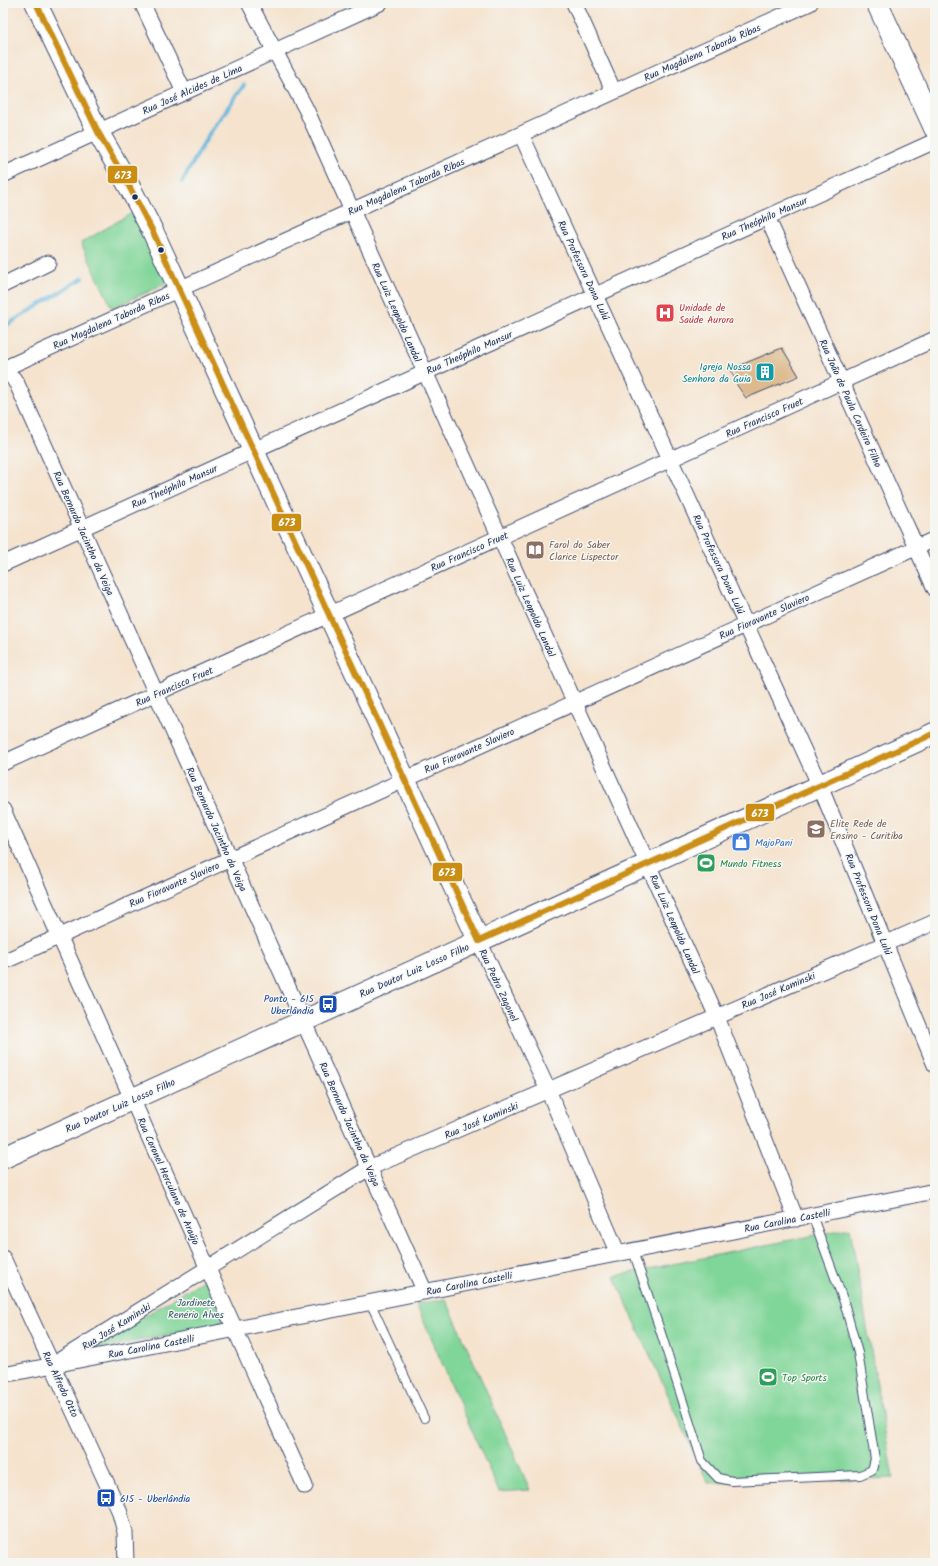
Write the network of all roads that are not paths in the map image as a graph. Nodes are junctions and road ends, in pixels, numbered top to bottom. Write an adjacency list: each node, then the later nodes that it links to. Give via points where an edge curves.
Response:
1 (36, 3): 12 (street, Rua Pedro Zagonel)
2 (142, 3): 9 (street)
3 (249, 3): 8 (street, Rua Luiz Leopoldo Landal)
4 (380, 3): 8 (street, Rua José Alcides de Lima)
5 (574, 3): 10 (street)
6 (810, 3): 10 (street, Rua Magdalena Taborda Ribas)
7 (877, 3): 11 (street)
8 (275, 51): 9 (street, Rua José Alcides de Lima); 16 (street, Rua Luiz Leopoldo Landal, via 306,110)
9 (184, 92): 12 (street, Rua José Alcides de Lima)
10 (614, 92): 13 (street, Rua Magdalena Taborda Ribas)
11 (935, 129)
12 (98, 132): 15 (street, Rua José Alcides de Lima); 20 (street, Rua Pedro Zagonel, via 142,209)
13 (521, 134): 16 (street, Rua Magdalena Taborda Ribas); 21 (street, Rua Professora Dona Lulú)
14 (935, 141): 17 (street, Rua Theóphilo Mansur)
15 (3, 175)
16 (352, 211): 20 (street, Rua Magdalena Taborda Ribas); 24 (street, Rua Luiz Leopoldo Landal)
17 (767, 217): 21 (street, Rua Theóphilo Mansur); 25 (street, Rua João de Paula Cordeiro Filho)
18 (48, 263): 19 (street)
19 (3, 285)
20 (180, 289): 23 (street, Rua Magdalena Taborda Ribas); 26 (street, Rua Pedro Zagonel)
21 (595, 295): 24 (street, Rua Theóphilo Mansur); 27 (street, Rua Professora Dona Lulú)
22 (935, 340): 25 (street, Rua Francisco Fruet)
23 (3, 369): 28 (street, Rua Bernardo Jacintho da Veiga, via 16,384)
24 (425, 372): 26 (street, Rua Theóphilo Mansur); 29 (street, Rua Luiz Leopoldo Landal)
25 (842, 382): 27 (street, Rua Francisco Fruet); 31 (street, Rua João de Paula Cordeiro Filho)
26 (254, 450): 28 (street, Rua Theóphilo Mansur); 34 (street, Rua Pedro Zagonel)
27 (670, 460): 29 (street, Rua Francisco Fruet); 35 (street, Rua Professora Dona Lulú)
28 (82, 528): 32 (street, Rua Theóphilo Mansur); 36 (street, Rua Bernardo Jacintho da Veiga)
29 (500, 538): 34 (street, Rua Francisco Fruet); 37 (street, Rua Luiz Leopoldo Landal)
30 (935, 539): 31 (street, Rua Fioravante Slaviero)
31 (916, 548): 33 (street, Rua João de Paula Cordeiro Filho); 35 (street, Rua Fioravante Slaviero)
32 (3, 564)
33 (935, 589)
34 (330, 615): 36 (street, Rua Francisco Fruet); 40 (street, Rua Pedro Zagonel)
35 (746, 624): 37 (street, Rua Fioravante Slaviero); 41 (street, Rua Professora Dona Lulú)
36 (156, 694): 39 (street, Rua Francisco Fruet); 43 (street, Rua Bernardo Jacintho da Veiga)
37 (574, 702): 40 (street, Rua Fioravante Slaviero); 44 (street, Rua Luiz Leopoldo Landal)
38 (935, 733): 41 (street, Rua Doutor Luiz Losso Filho)
39 (3, 763)
40 (405, 779): 43 (street, Rua Fioravante Slaviero); 47 (street, Rua Pedro Zagonel)
41 (820, 786): 44 (street, Rua Doutor Luiz Losso Filho); 48 (street, Rua Professora Dona Lulú)
42 (3, 810): 46 (street, Rua Coronel Herculano de Araújo)
43 (230, 859): 46 (street, Rua Fioravante Slaviero); 51 (street, Rua Bernardo Jacintho da Veiga)
44 (648, 864): 47 (street, Rua Doutor Luiz Losso Filho); 50 (street, Rua Luiz Leopoldo Landal)
45 (935, 922): 48 (street, Rua José Kaminski)
46 (59, 936): 49 (street, Rua Fioravante Slaviero); 54 (street, Rua Coronel Herculano de Araújo)
47 (479, 941): 51 (street, Rua Doutor Luiz Losso Filho); 53 (street, Rua Pedro Zagonel)
48 (885, 944): 50 (street, Rua José Kaminski); 52 (street, Rua Professora Dona Lulú)
49 (3, 962)
50 (717, 1017): 53 (street, Rua José Kaminski); 59 (street, Rua Luiz Leopoldo Landal)
51 (303, 1021): 54 (street, Rua Doutor Luiz Losso Filho); 56 (street, Rua Bernardo Jacintho da Veiga)
52 (935, 1065)
53 (548, 1090): 56 (street, Rua José Kaminski); 61 (street, Rua Pedro Zagonel)
54 (132, 1099): 55 (street, Rua Doutor Luiz Losso Filho); 63 (street, Rua Coronel Herculano de Araújo)
55 (3, 1158)
56 (370, 1168): 63 (street, Rua José Kaminski); 64 (street, Rua Bernardo Jacintho da Veiga)
57 (935, 1191): 58 (street, Rua Carolina Castelli)
58 (812, 1215): 59 (street, Rua Carolina Castelli); 60 (lane, via 844,1302 858,1353 875,1459 872,1470 860,1475 732,1481 718,1478 702,1461)
59 (796, 1218): 60 (street, Rua Carolina Castelli)
60 (633, 1251): 61 (street, Rua Carolina Castelli)
61 (618, 1254): 64 (street, Rua Carolina Castelli)
62 (3, 1258): 67 (street, Rua Alfredo Otto)
63 (208, 1269): 66 (street, Rua Coronel Herculano de Araújo); 67 (street, Rua José Kaminski)
64 (425, 1292): 65 (street, Rua Carolina Castelli)
65 (370, 1302): 66 (street, Rua Carolina Castelli); 69 (lane)
66 (235, 1329): 67 (street, Rua Carolina Castelli); 70 (street, Rua Coronel Herculano de Araújo)
67 (52, 1365): 68 (street, Rua Carolina Castelli); 71 (street, Rua Alfredo Otto, via 119,1510 125,1532)
68 (3, 1375)
69 (424, 1418)
70 (305, 1486)
71 (126, 1563)

